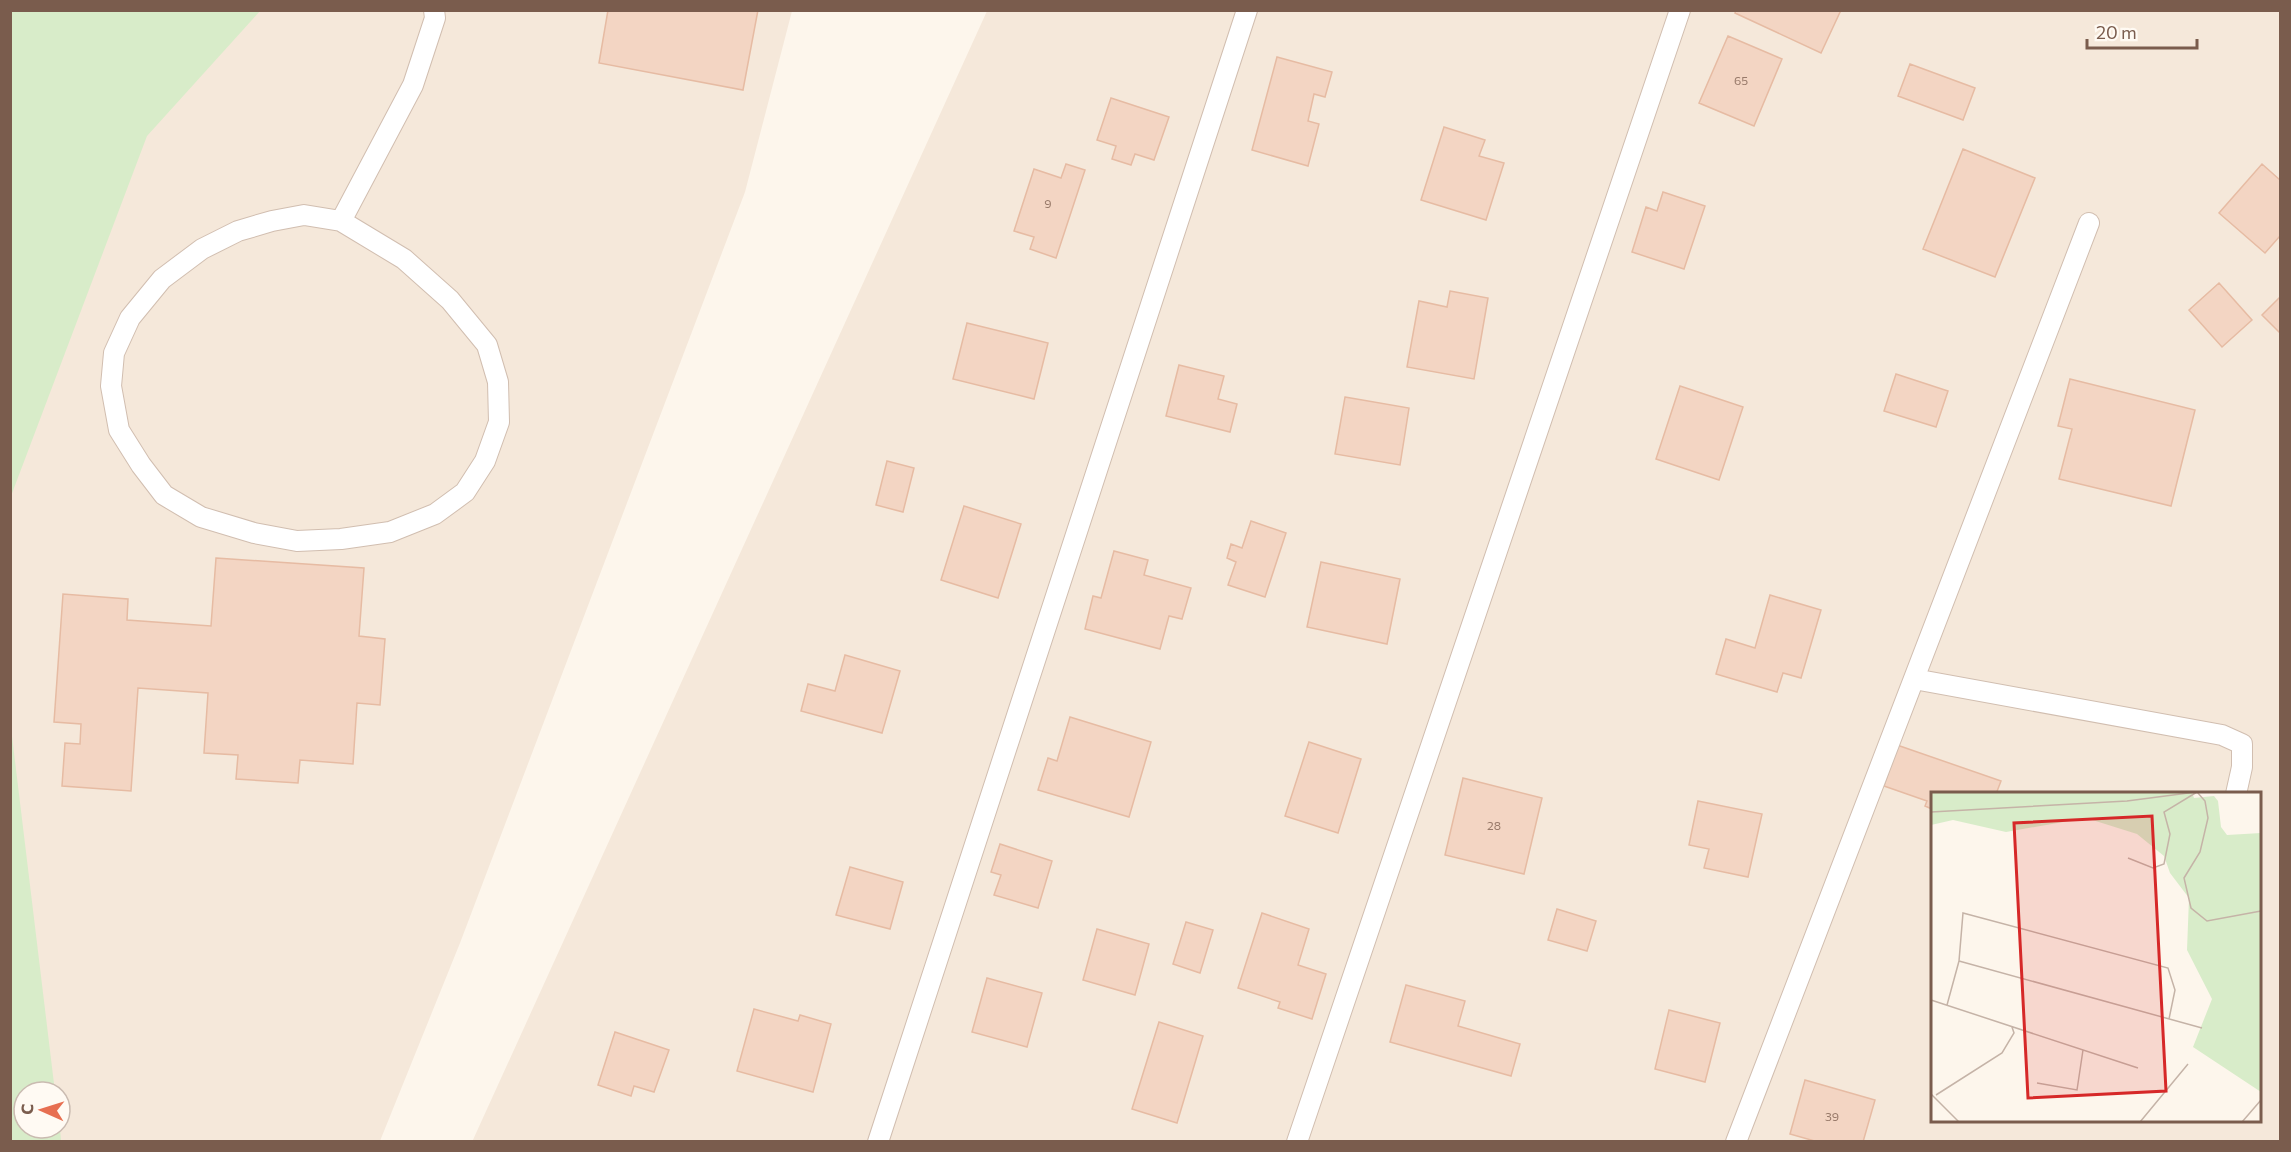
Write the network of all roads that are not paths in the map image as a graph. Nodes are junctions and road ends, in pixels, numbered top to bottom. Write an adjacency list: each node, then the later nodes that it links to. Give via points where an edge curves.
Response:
1 (434, 10): 4 (lane, via 435,18 413,85)
2 (1247, 10): 8 (lane)
3 (1680, 10): 9 (lane)
4 (342, 221): 4 (lane, via 404,259 450,300 487,345 498,382 499,422 486,461 465,492 435,514 390,532 297,541 201,517 164,495 119,430 111,386 114,352 130,318 162,279 202,249 238,231 304,215)
5 (2089, 223): 6 (lane)
6 (1914, 679): 7 (lane, via 2222,735 2242,744); 10 (lane)
7 (2236, 792)
8 (878, 1142)
9 (1297, 1142)
10 (1736, 1142)

